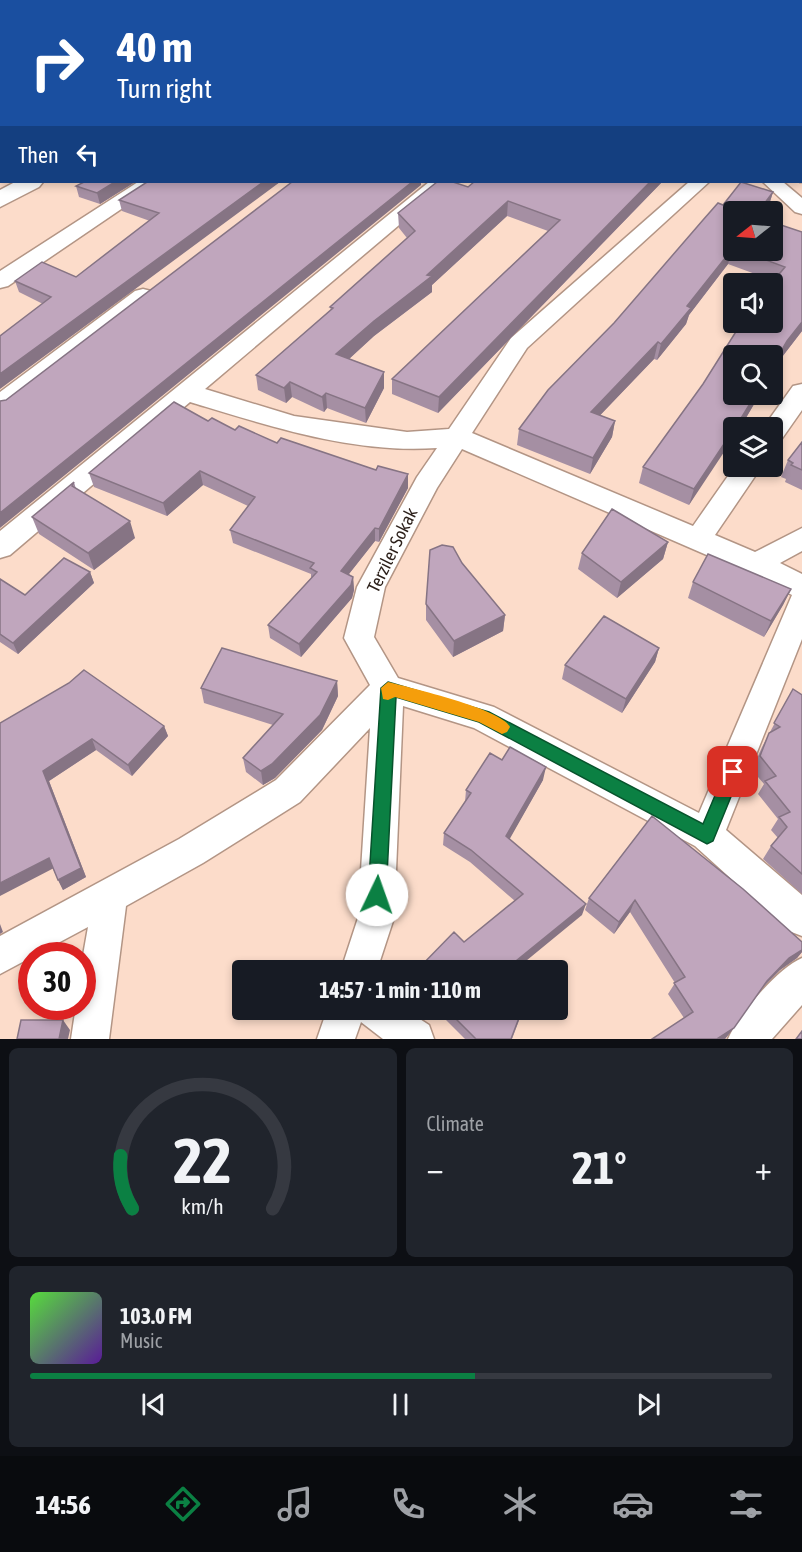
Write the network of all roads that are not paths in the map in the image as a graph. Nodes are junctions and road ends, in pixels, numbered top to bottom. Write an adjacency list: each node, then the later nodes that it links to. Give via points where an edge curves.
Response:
1 (29, 183): 6 (main road)
2 (149, 183): 8 (street)
3 (439, 183): 10 (street)
4 (699, 183): 14 (street, Terziler Sokak, via 519,343)
5 (773, 183): 7 (street)
6 (0, 200)
7 (802, 208)
8 (0, 281)
9 (161, 282): 12 (street)
10 (186, 392): 14 (street, via 292,425 407,441); 18 (street)
11 (802, 392): 13 (street)
12 (0, 404)
13 (783, 419)
14 (456, 437): 17 (street); 22 (street, Terziler Sokak, via 371,587 359,638)
15 (741, 477): 17 (street)
16 (802, 538): 19 (street)
17 (698, 539): 19 (street)
18 (0, 547)
19 (756, 564): 20 (street)
20 (802, 587)
21 (802, 603): 23 (street)
22 (388, 688): 23 (street, via 483,717); 24 (street, via 288,791); 27 (street, via 376,918)
23 (707, 836): 25 (street)
24 (111, 895): 26 (street); 31 (street)
25 (802, 918)
26 (0, 956)
27 (362, 960)
28 (802, 977): 34 (street)
29 (343, 1020): 32 (street)
30 (389, 1020): 33 (street)
31 (90, 1039)
32 (336, 1039)
33 (415, 1039)
34 (747, 1039)

